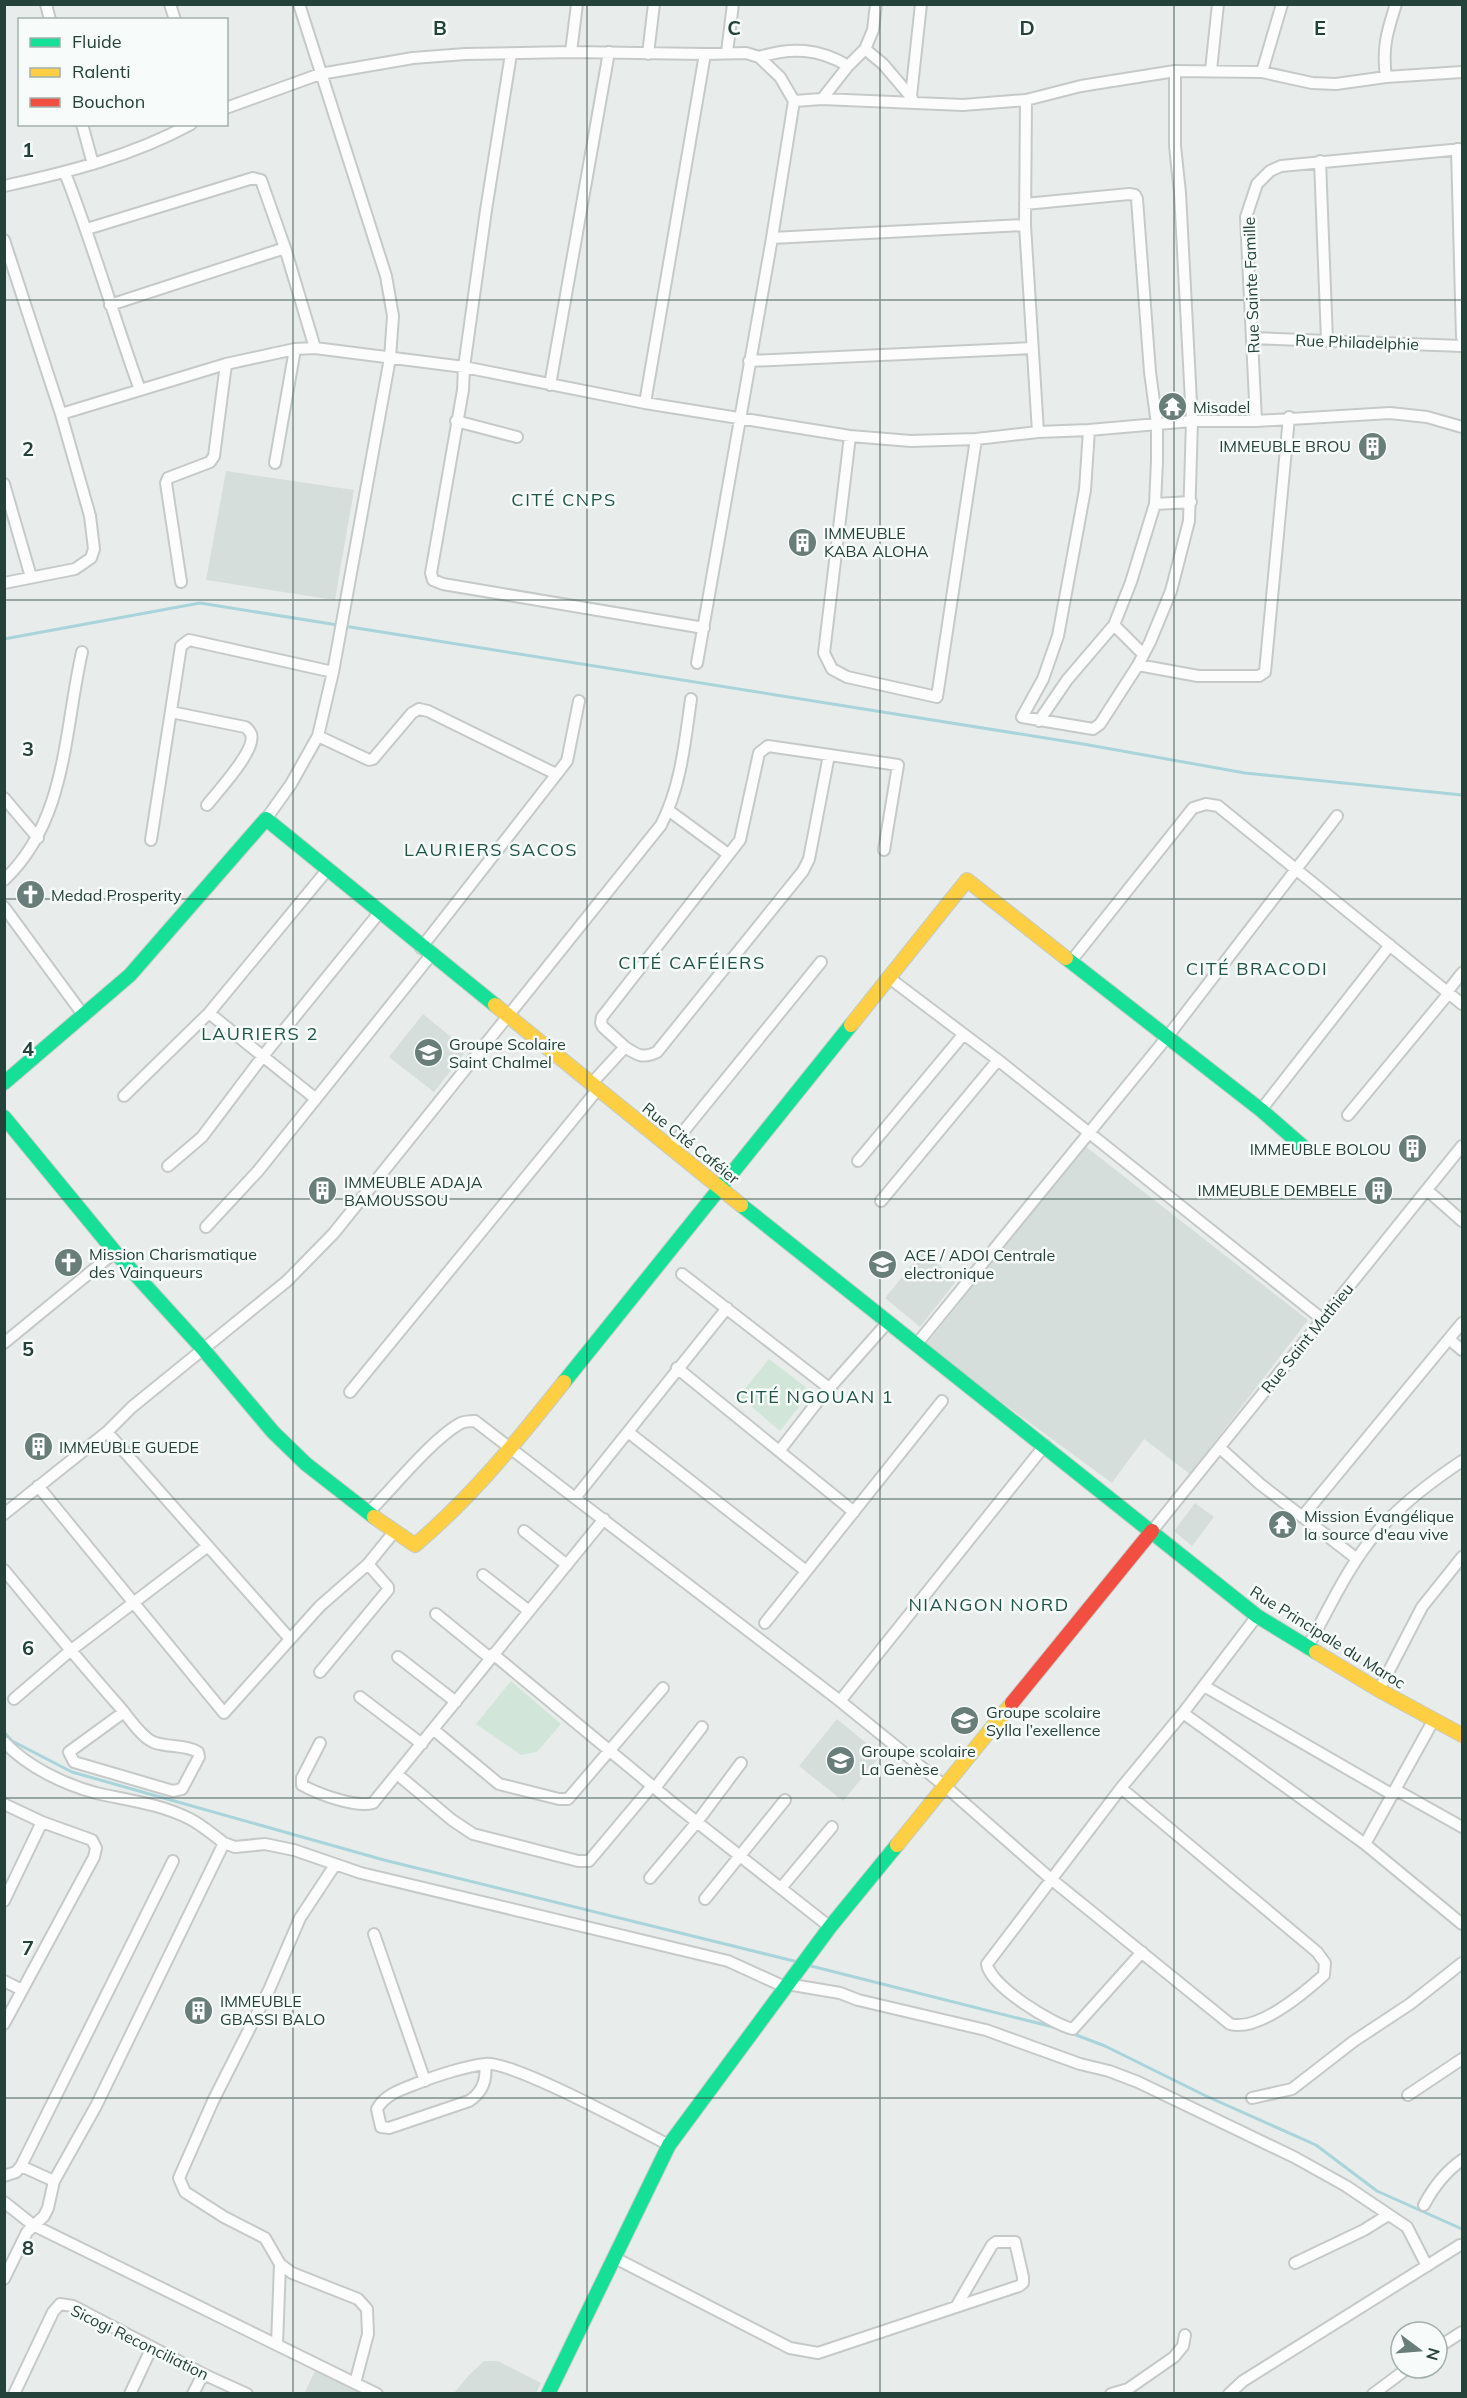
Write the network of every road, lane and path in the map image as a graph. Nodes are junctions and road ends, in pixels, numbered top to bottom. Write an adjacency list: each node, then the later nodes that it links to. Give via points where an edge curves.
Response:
1 (299, 4): 23 (street)
2 (577, 4): 11 (street)
3 (654, 4): 15 (street)
4 (733, 4): 13 (street)
5 (876, 4): 10 (street, via 873,30)
6 (921, 4): 26 (street)
7 (1218, 4): 19 (street)
8 (1282, 4): 21 (street)
9 (1396, 4): 24 (street, via 1385,34)
10 (865, 49): 18 (street); 26 (street)
11 (571, 52): 12 (street); 14 (street)
12 (609, 52): 15 (street); 55 (street)
13 (727, 52): 16 (street); 17 (street)
14 (511, 54): 23 (street, via 413,58); 54 (street)
15 (648, 54): 16 (street)
16 (705, 54): 57 (street)
17 (759, 57): 18 (street, via 796,50 826,55); 28 (street, via 780,76)
18 (848, 66): 25 (street)
19 (1211, 70): 20 (street); 21 (street)
20 (1175, 71): 27 (street, via 1081,86); 62 (street, via 1175,146)
21 (1263, 72): 24 (street, via 1336,84)
22 (1462, 72): 24 (street)
23 (320, 74): 29 (street); 51 (street, via 386,276 393,316)
24 (1386, 77)
25 (822, 99): 26 (street); 28 (street)
26 (913, 99): 27 (street, via 963,105)
27 (1026, 100): 37 (street)
28 (794, 101): 40 (street)
29 (228, 107)
30 (83, 126): 34 (street)
31 (187, 126): 34 (street, via 148,146)
32 (1460, 149): 33 (street, Rue Sainte Famille); 44 (street)
33 (1320, 161): 45 (street, Rue Sainte Famille, via 1270,171 1251,196 1246,217); 46 (street)
34 (93, 164): 35 (street)
35 (65, 172): 36 (street); 39 (street)
36 (4, 186)
37 (1025, 204): 38 (street); 64 (street, via 1135,195)
38 (1025, 225): 40 (street); 49 (street)
39 (87, 229): 42 (street, via 253,178 264,184); 43 (street)
40 (772, 238): 52 (street)
41 (6, 248): 58 (street)
42 (285, 248): 43 (street); 48 (street)
43 (110, 305): 56 (street)
44 (1462, 337)
45 (1252, 338): 46 (street, Rue Philadelphie); 63 (street, Rue Sainte Famille)
46 (1327, 340): 47 (street, Rue Philadelphie)
47 (1462, 345)
48 (315, 348): 50 (street); 51 (street)
49 (1032, 348): 52 (street); 67 (street)
50 (295, 349): 53 (street); 71 (street)
51 (390, 358): 54 (street); 85 (street)
52 (749, 360): 60 (street)
53 (226, 364): 56 (street); 77 (street, via 214,456 210,462 168,478 166,483)
54 (464, 368): 55 (street); 61 (street)
55 (550, 385): 57 (street)
56 (140, 390): 58 (street)
57 (645, 403): 60 (street)
58 (61, 414): 76 (street, via 90,516 94,549 91,558 75,569)
59 (1289, 417): 63 (street); 65 (street, via 1390,413 1427,417); 84 (street, via 1265,672 1259,676 1198,676)
60 (740, 418): 68 (street); 80 (street)
61 (456, 421): 69 (street); 80 (street, via 430,573 433,580)
62 (1192, 421): 63 (street); 64 (street); 73 (street)
63 (1256, 421)
64 (1157, 424): 66 (street); 74 (street)
65 (1462, 427)
66 (1089, 430): 67 (street); 89 (street, via 1084,490 1058,636 1043,679 1022,717)
67 (1038, 432): 70 (street)
68 (850, 436): 70 (street, via 911,441); 70 (street, via 824,653 832,669 847,677 937,697)
69 (517, 437)
70 (976, 439)
71 (275, 463)
72 (4, 484): 75 (street)
73 (1191, 502): 74 (street); 82 (street, via 1181,557)
74 (1155, 504): 79 (street)
75 (8, 508): 76 (street)
76 (31, 577): 78 (street)
77 (181, 582)
78 (4, 583)
79 (1114, 625): 82 (street); 89 (street, via 1067,680)
80 (704, 628): 83 (street)
81 (82, 652): 98 (street, via 60,775)
82 (1143, 654): 84 (street)
83 (697, 663)
84 (1138, 665): 89 (street, via 1093,729)
85 (333, 672): 88 (street, via 189,640 181,646); 90 (street)
86 (691, 699): 95 (street, via 677,782)
87 (579, 701): 92 (street, via 569,755)
88 (171, 712): 94 (street, via 245,727 251,733 244,759); 99 (street)
89 (1039, 722)
90 (318, 736): 92 (street, via 373,759 419,709); 97 (street)
91 (829, 755): 100 (street, via 897,765); 101 (street, via 762,748 740,840); 120 (street, via 803,870 657,1052 639,1057)
92 (556, 774): 108 (street)
93 (4, 798): 98 (street)
94 (207, 805)
95 (668, 810): 101 (street); 117 (street, via 661,825)
96 (1337, 816): 103 (street)
97 (266, 819): 102 (street, Rue Cité Caféier); 116 (street, via 147,957)
98 (38, 838): 104 (street)
99 (151, 840)
100 (884, 850)
101 (728, 854): 120 (street, via 602,1017 603,1027)
102 (328, 869): 106 (street, Rue Cité Caféier); 115 (street)
103 (1297, 869): 107 (street); 109 (street, via 1218,806 1193,808); 119 (street)
104 (4, 880)
105 (4, 907): 116 (street)
106 (379, 913): 108 (street, Rue Cité Caféier); 121 (street)
107 (1390, 945): 113 (street); 127 (street)
108 (426, 952): 117 (street, Rue Cité Caféier); 126 (street)
109 (1072, 960): 112 (street, via 967,880); 119 (street)
110 (821, 962): 132 (street)
111 (1462, 973): 113 (street)
112 (888, 977): 118 (street); 136 (street)
113 (1448, 992): 114 (street); 128 (street)
114 (1462, 1004)
115 (209, 1013): 121 (street); 125 (street)
116 (84, 1016): 123 (street)
117 (507, 1017): 124 (street, Rue Cité Caféier); 150 (street, via 334,1233 287,1281)
118 (963, 1035): 122 (street); 134 (street)
119 (1168, 1036): 127 (street); 130 (street)
120 (625, 1047): 124 (street)
121 (263, 1056): 126 (street); 135 (street, via 202,1137)
122 (998, 1060): 130 (street); 138 (street)
123 (4, 1083)
124 (595, 1086): 132 (street, Rue Cité Caféier); 154 (street)
125 (124, 1096)
126 (316, 1099): 140 (street)
127 (1261, 1110): 133 (street)
128 (1348, 1115)
129 (4, 1117): 141 (street)
130 (1088, 1131): 144 (street); 149 (street)
131 (1462, 1146): 137 (street, Rue Saint Mathieu)
132 (670, 1148): 136 (street, Rue Cité Caféier)
133 (1307, 1150)
134 (858, 1161)
135 (168, 1166)
136 (719, 1188): 145 (street, Rue Cité Caféier); 160 (street)
137 (1427, 1190): 139 (street); 144 (street, Rue Saint Mathieu)
138 (881, 1201)
139 (1462, 1221)
140 (206, 1227)
141 (115, 1252): 148 (street); 150 (street)
142 (682, 1274): 143 (street)
143 (726, 1308): 152 (street); 153 (street)
144 (1322, 1319): 159 (street, Rue Saint Mathieu)
145 (888, 1322): 149 (street, Rue Cité Caféier); 153 (street)
146 (1462, 1323): 147 (street)
147 (1450, 1340): 151 (street); 169 (street)
148 (4, 1343)
149 (916, 1345): 158 (street, Rue Cité Caféier)
150 (203, 1349): 156 (street); 166 (street, via 273,1432 306,1464)
151 (1462, 1350)
152 (677, 1368): 157 (street); 161 (street)
153 (829, 1388): 161 (street)
154 (350, 1392)
155 (942, 1401): 167 (street)
156 (107, 1432): 163 (street); 174 (street)
157 (628, 1432): 165 (street); 180 (street)
158 (1045, 1445): 164 (street, Rue Cité Caféier); 198 (street)
159 (1220, 1448): 169 (street); 172 (street, Rue Saint Mathieu)
160 (510, 1450): 165 (street); 166 (street, via 475,1421 460,1424 434,1444); 173 (street, via 419,1544 412,1545)
161 (780, 1450): 167 (street)
162 (1462, 1461): 176 (street, via 1409,1499)
163 (38, 1486): 168 (street); 182 (street)
164 (1099, 1489): 172 (street, Rue Principale du Maroc)
165 (575, 1498): 170 (street)
166 (369, 1512): 173 (street)
167 (854, 1512): 180 (street)
168 (4, 1514)
169 (1302, 1517): 176 (street)
170 (604, 1519): 178 (street); 198 (street)
171 (524, 1531): 178 (street)
172 (1152, 1531): 185 (street, Rue Principale du Maroc); 213 (street)
173 (394, 1532): 177 (street)
174 (208, 1546): 182 (street); 187 (street)
175 (1462, 1557): 195 (street, via 1422,1607)
176 (1357, 1559): 188 (street)
177 (368, 1564): 187 (street); 192 (street, via 388,1590)
178 (567, 1565): 183 (street)
179 (4, 1570): 189 (street)
180 (806, 1571): 186 (street)
181 (483, 1575): 183 (street)
182 (133, 1603): 187 (street, via 224,1713); 189 (street)
183 (529, 1611): 190 (street)
184 (436, 1614): 190 (street)
185 (1257, 1616): 188 (street, Rue Principale du Maroc); 193 (street)
186 (765, 1623)
187 (290, 1639)
188 (1307, 1647): 195 (street, Rue Principale du Maroc)
189 (70, 1651): 197 (street); 200 (street)
190 (491, 1656): 199 (street); 209 (street)
191 (398, 1657): 199 (street)
192 (320, 1672)
193 (1204, 1686): 201 (street); 215 (street)
194 (663, 1688): 209 (street)
195 (1379, 1690): 202 (street, Rue Principale du Maroc)
196 (360, 1697): 208 (street)
197 (14, 1699)
198 (840, 1701): 213 (street)
199 (456, 1702): 204 (street)
200 (124, 1712): 200 (street, via 153,1742 198,1752 199,1758 182,1789 173,1791 74,1762 69,1752)
201 (1183, 1713): 214 (street); 223 (street)
202 (1433, 1721): 205 (street, Rue Principale du Maroc); 215 (street)
203 (702, 1728): 212 (street)
204 (434, 1730): 208 (street); 209 (street, via 499,1784 560,1799 568,1799)
205 (1462, 1735)
206 (4, 1742): 222 (street, via 54,1777 190,1819)
207 (320, 1743): 211 (street, via 302,1778 302,1785 310,1789 368,1804)
208 (422, 1744): 211 (street)
209 (609, 1751): 212 (street)
210 (741, 1763): 219 (street)
211 (397, 1774): 212 (street, via 473,1834 589,1862)
212 (653, 1787): 219 (street)
213 (946, 1787): 228 (street); 233 (street)
214 (1121, 1788): 228 (street); 235 (street, via 1317,1952 1326,1969 1324,1975 1288,2004 1237,2026)
215 (1395, 1792): 221 (street); 223 (street)
216 (785, 1800): 224 (street)
217 (4, 1804): 218 (street)
218 (42, 1822): 231 (street); 239 (street, via 92,1840 96,1848)
219 (697, 1822): 224 (street); 227 (street)
220 (832, 1827): 229 (street)
221 (1462, 1827)
222 (224, 1844): 226 (street, via 265,1844); 250 (street, via 78,2141)
223 (1365, 1844): 232 (street)
224 (740, 1856): 229 (street); 230 (street)
225 (173, 1862): 248 (street)
226 (335, 1865): 238 (street, via 728,1961); 258 (street, via 300,1918 179,2178 185,2192 265,2238)
227 (650, 1878)
228 (1051, 1879): 235 (street); 235 (street, via 987,1964 992,1975 1032,2011 1074,2028)
229 (781, 1888): 233 (street)
230 (705, 1899)
231 (4, 1901)
232 (1462, 1924)
233 (830, 1927): 238 (street)
234 (374, 1934): 243 (street)
235 (1142, 1952)
236 (1462, 1963): 245 (street, via 1292,2089)
237 (4, 1981): 239 (street)
238 (787, 1984): 246 (street); 253 (street, via 840,1993 986,2030 1138,2082 1294,2157)
239 (22, 1990): 240 (street)
240 (4, 2024)
241 (1462, 2059): 244 (street)
242 (485, 2064): 243 (street); 243 (street, via 485,2080 470,2101 389,2128 381,2127 377,2109 382,2100); 246 (street, via 512,2069)
243 (425, 2081)
244 (1408, 2095)
245 (1252, 2098)
246 (669, 2145): 256 (street)
247 (1462, 2160): 252 (street, via 1437,2183)
248 (21, 2166): 249 (street); 250 (street)
249 (4, 2176)
250 (54, 2181): 254 (street, via 48,2208)
251 (4, 2202): 254 (street)
252 (1424, 2205)
253 (1388, 2215): 257 (street); 259 (street, via 1407,2228)
254 (33, 2225): 260 (street); 265 (street)
255 (1460, 2245): 259 (street)
256 (615, 2258): 261 (street, via 802,2351 818,2353); 276 (street)
257 (1295, 2263)
258 (280, 2264): 265 (street); 269 (street, via 292,2273 358,2299 367,2308 368,2334)
259 (1427, 2266): 278 (street, via 1243,2381)
260 (4, 2279)
261 (956, 2307): 261 (street, via 1023,2283 1016,2242 992,2245)
262 (1462, 2332): 264 (street)
263 (1185, 2335): 270 (street, via 1183,2346 1174,2357)
264 (1449, 2340)
265 (277, 2344): 269 (street)
266 (152, 2347): 267 (street, Sicogi Reconciliation); 271 (street, Sicogi Reconciliation, via 73,2306 60,2304); 272 (street)
267 (203, 2374): 273 (street); 274 (street, Sicogi Reconciliation)
268 (1392, 2380): 279 (street)
269 (355, 2383): 275 (street)
270 (1130, 2391): 277 (street)
271 (14, 2394)
272 (130, 2394)
273 (193, 2394)
274 (247, 2394)
275 (377, 2394)
276 (548, 2394)
277 (1111, 2394)
278 (1229, 2394)
279 (1373, 2394)

